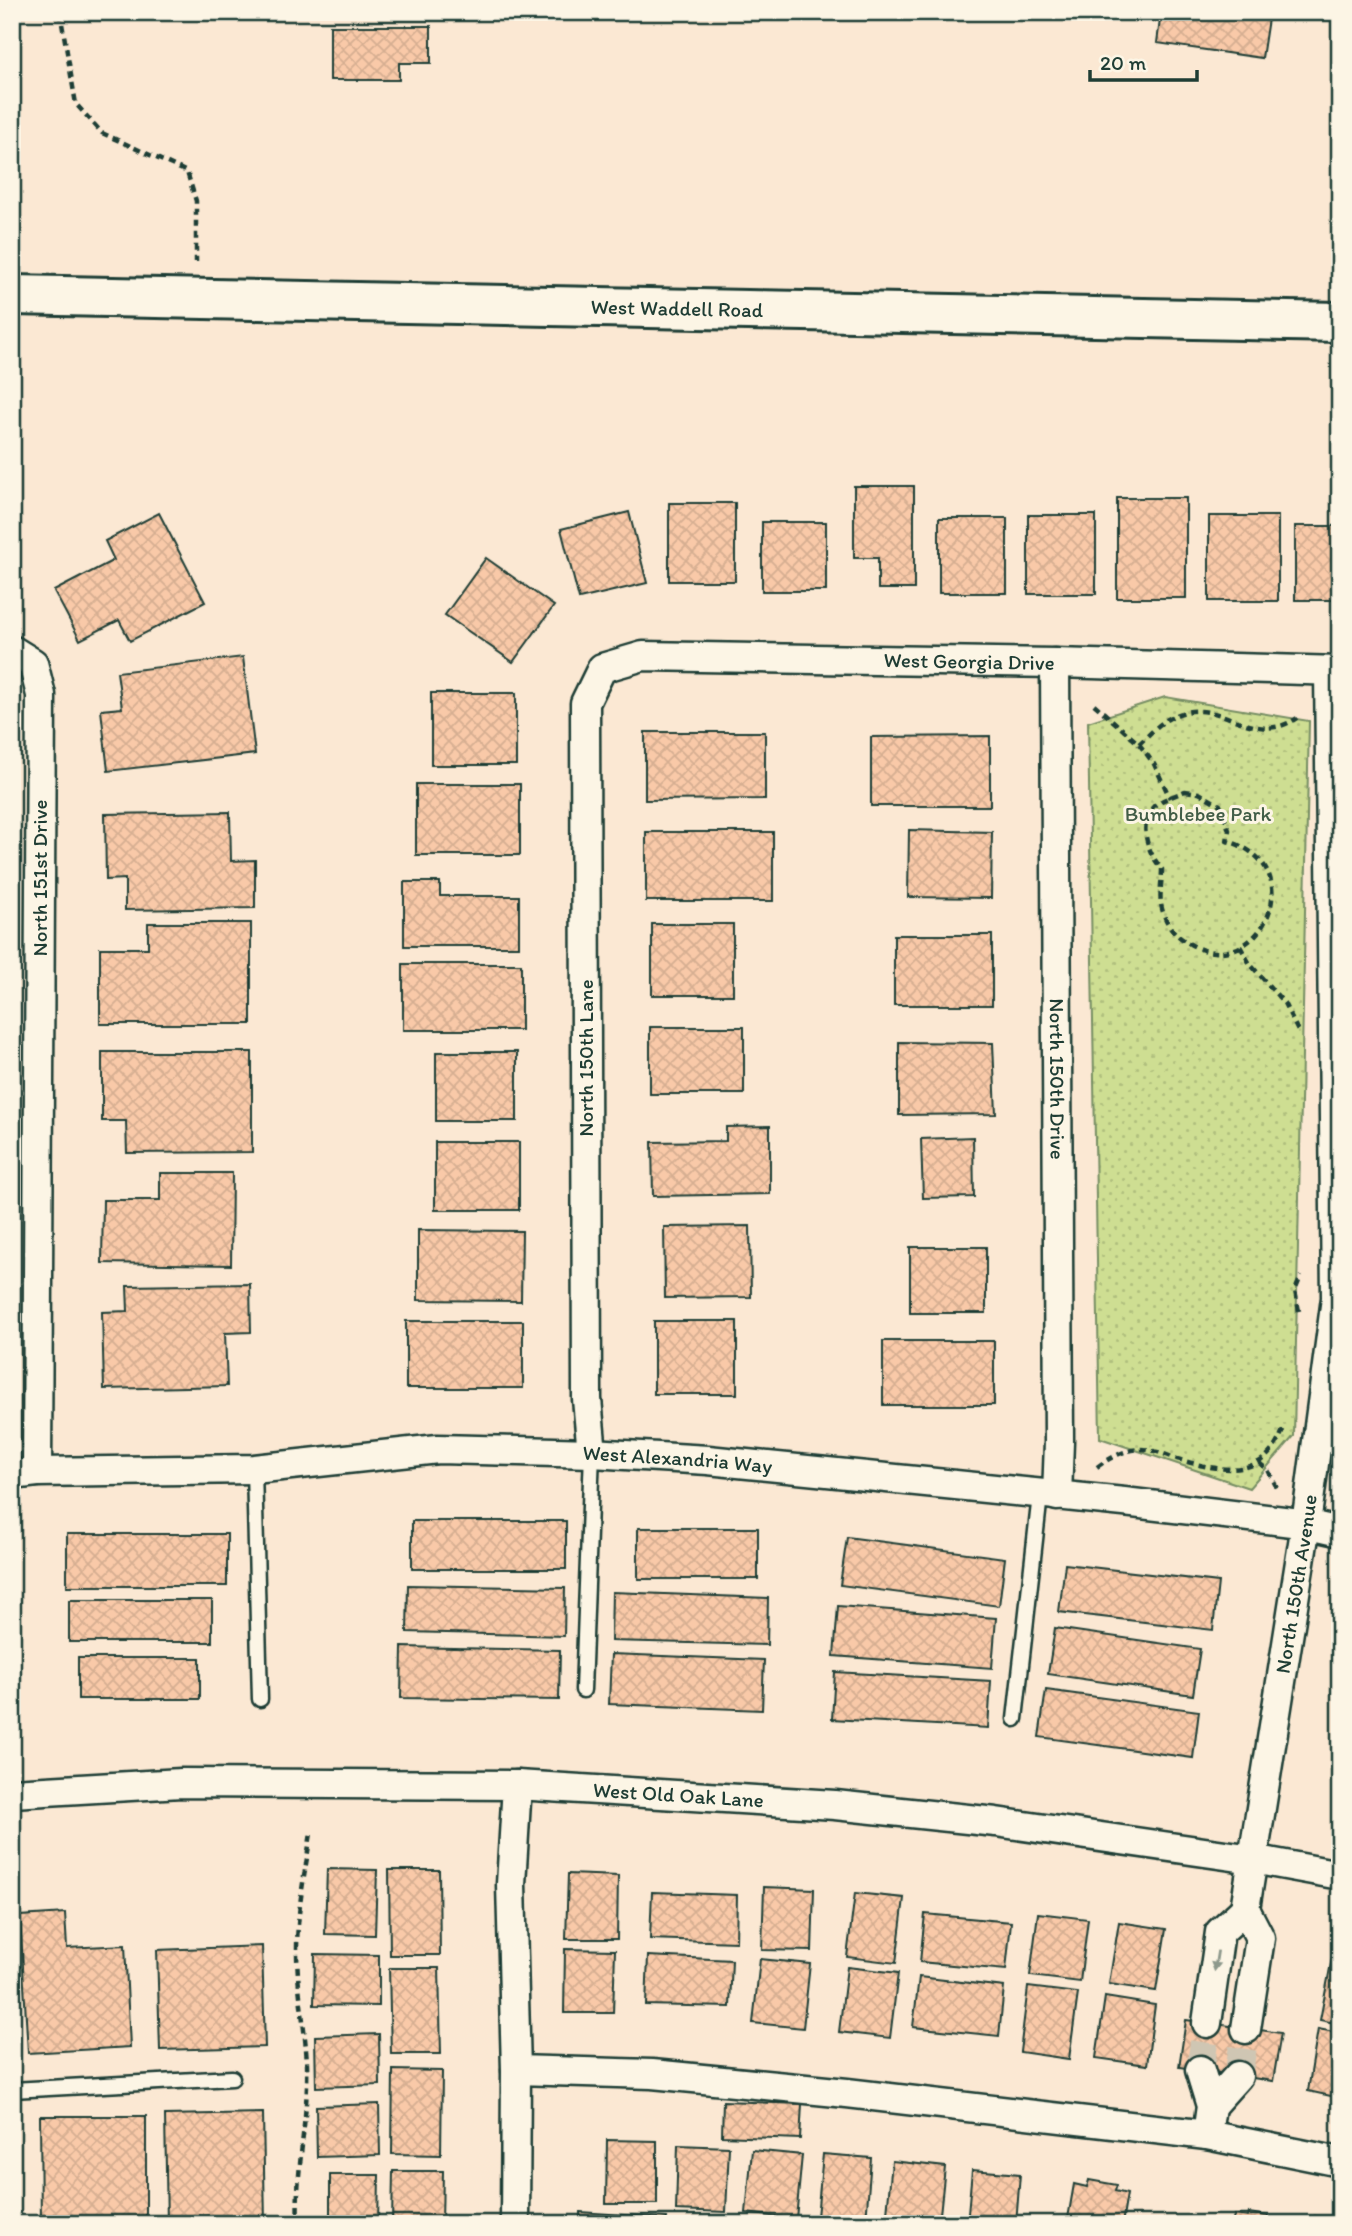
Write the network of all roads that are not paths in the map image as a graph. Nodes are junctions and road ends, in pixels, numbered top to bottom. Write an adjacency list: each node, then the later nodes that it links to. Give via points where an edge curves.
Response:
1 (12, 295): 2 (main road, West Waddell Road)
2 (1340, 322)
3 (23, 657): 9 (street, North 151st Drive, via 41,695)
4 (1055, 663): 5 (street, West Georgia Drive, via 643,656); 6 (street, West Georgia Drive); 10 (street, North 150th Drive, via 1059,1428)
5 (602, 668): 7 (street, North 150th Lane, via 585,703 587,1399)
6 (1334, 671): 11 (street, North 150th Avenue, via 1336,1298)
7 (592, 1453): 8 (street, West Alexandria Way, via 438,1448); 10 (street, West Alexandria Way, via 708,1460); 13 (lane)
8 (254, 1469): 9 (street, West Alexandria Way); 14 (lane)
9 (25, 1474)
10 (1049, 1496): 11 (street, West Alexandria Way); 15 (lane)
11 (1306, 1524): 12 (street, West Alexandria Way); 18 (street, North 150th Avenue)
12 (1340, 1532)
13 (583, 1690)
14 (260, 1699)
15 (1015, 1719)
16 (517, 1785): 17 (street, West Old Oak Lane, via 181,1783); 18 (street, West Old Oak Lane, via 835,1805 1010,1824); 21 (street, via 511,1884)
17 (12, 1793)
18 (1254, 1859): 19 (street, West Old Oak Lane); 20 (street, North 150th Avenue)
19 (1340, 1875)
20 (1245, 1909): 20 (street, one-way to 20, via 1220,1932 1208,2011 1247,2016 1260,1938)
21 (516, 2070): 27 (street, via 652,2074); 29 (street)
22 (1199, 2070): 26 (street)
23 (1238, 2076): 26 (street)
24 (232, 2078): 25 (lane)
25 (12, 2090)
26 (1211, 2106): 27 (street)
27 (1207, 2135): 28 (street)
28 (1340, 2162)
29 (514, 2224)

